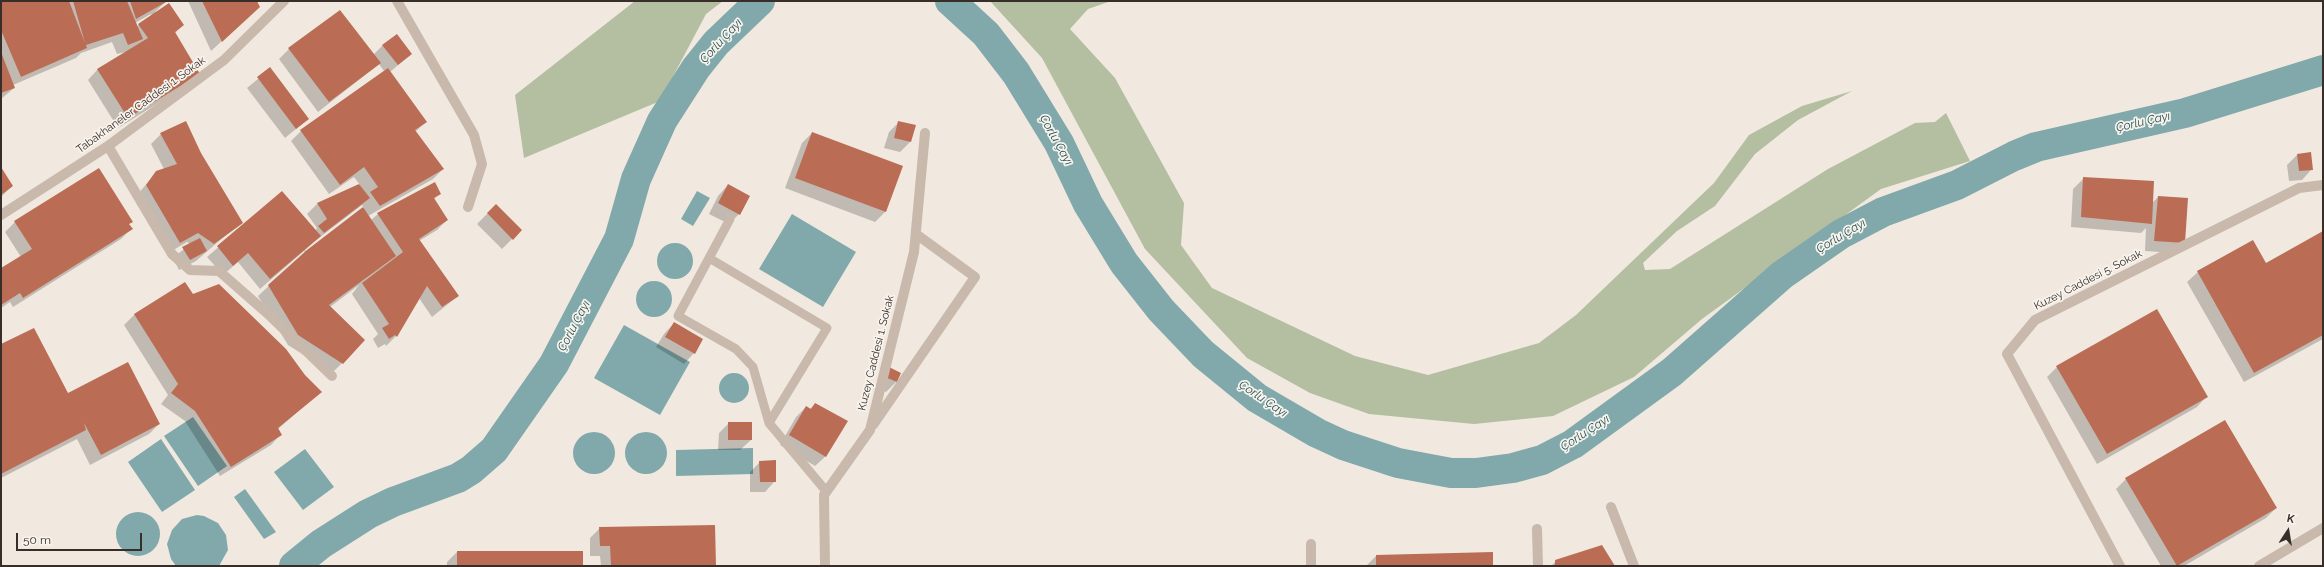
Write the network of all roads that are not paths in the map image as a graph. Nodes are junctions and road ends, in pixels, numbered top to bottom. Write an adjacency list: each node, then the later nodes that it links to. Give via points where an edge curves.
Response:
1 (284, 1): 4 (street, Tabakhaneler Caddesi 1. Sokak, via 224,60)
2 (396, 1): 6 (street, via 474,135 482,164)
3 (925, 133): 9 (street, Kuzey Caddesi 1. Sokak)
4 (108, 146): 7 (street, Tabakhaneler Caddesi 1. Sokak); 11 (street, via 172,254 190,270 219,271)
5 (2323, 185): 23 (street, Kuzey Caddesi 5. Sokak, via 2299,188 2035,320 2007,354)
6 (468, 207)
7 (1, 215)
8 (730, 219): 10 (lane)
9 (916, 234): 13 (street, Kuzey Caddesi 1. Sokak, via 914,252); 13 (street, via 975,277)
10 (709, 258): 12 (lane, via 678,316 736,349 753,367); 12 (lane, via 827,328)
11 (332, 376)
12 (768, 422): 14 (lane)
13 (870, 430): 14 (street, Kuzey Caddesi 1. Sokak)
14 (826, 491): 19 (street)
15 (1611, 507): 22 (street)
16 (2323, 528): 24 (street)
17 (1537, 529): 21 (street)
18 (1312, 544): 20 (street)
19 (825, 566)
20 (1311, 566)
21 (1538, 566)
22 (1634, 566)
23 (2120, 566)
24 (2259, 566)

